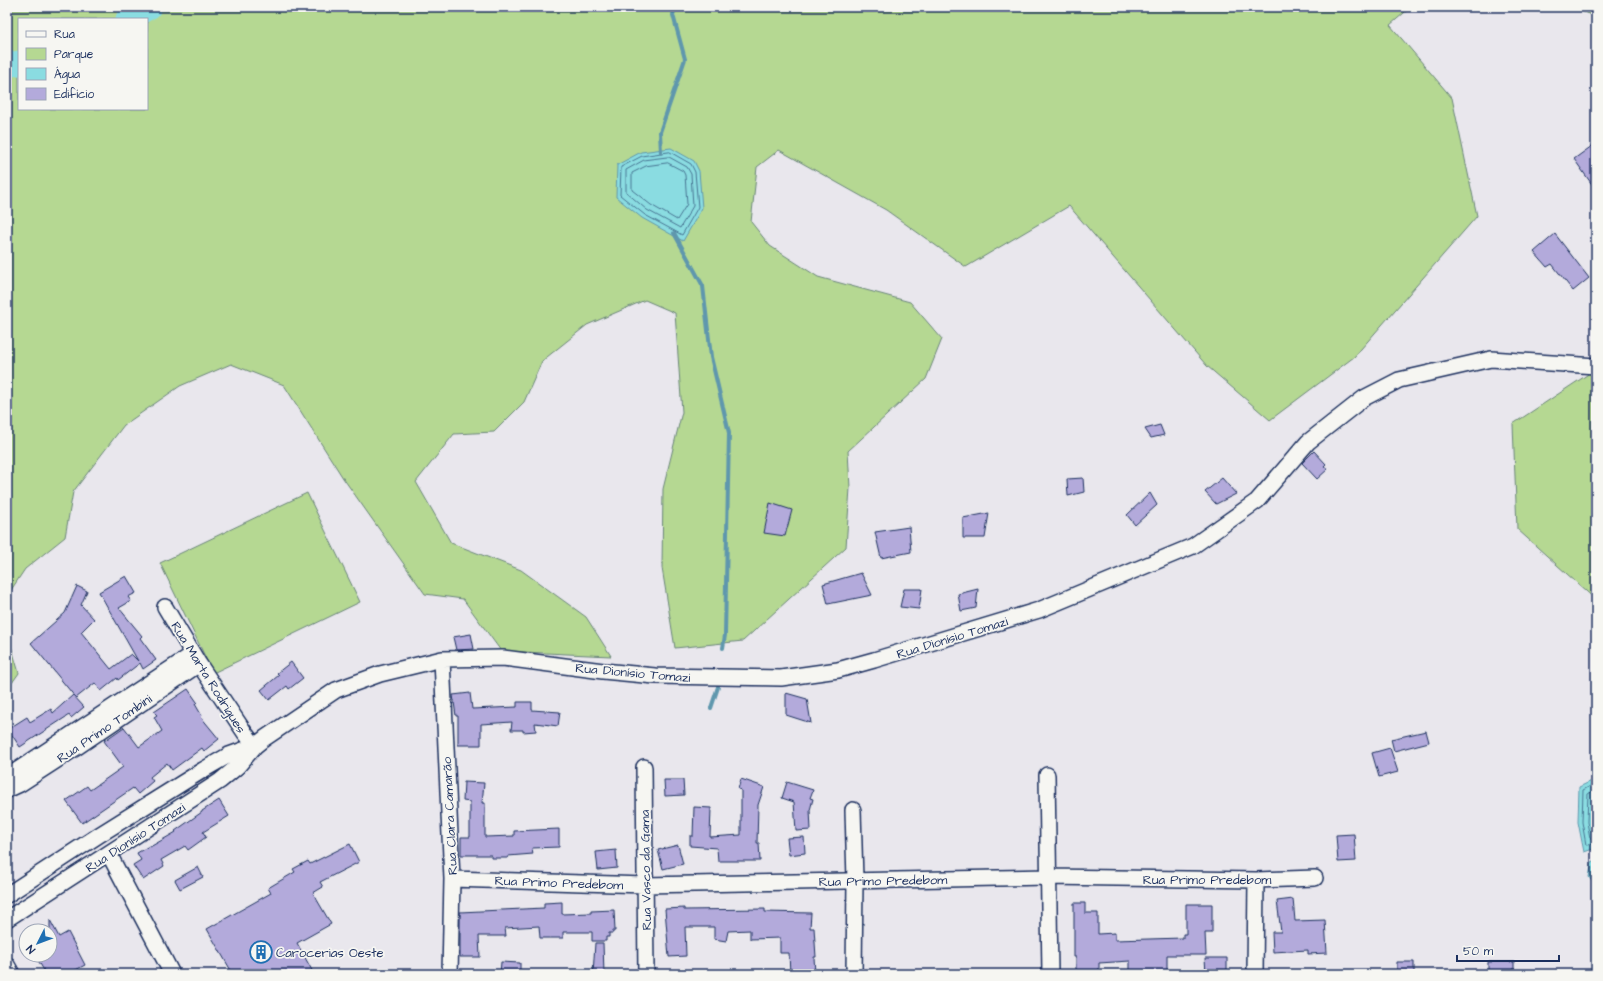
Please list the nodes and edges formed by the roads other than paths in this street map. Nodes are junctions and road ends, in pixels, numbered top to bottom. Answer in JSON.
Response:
{"nodes":[{"id":1,"x":1596,"y":366,"type":"edge"},
{"id":2,"x":165,"y":607,"type":"dead end"},
{"id":3,"x":196,"y":659,"type":"junction"},
{"id":4,"x":442,"y":659,"type":"junction"},
{"id":5,"x":255,"y":746,"type":"junction"},
{"id":6,"x":644,"y":766,"type":"dead end"},
{"id":7,"x":1047,"y":775,"type":"dead end"},
{"id":8,"x":7,"y":777,"type":"edge"},
{"id":9,"x":7,"y":790,"type":"edge"},
{"id":10,"x":853,"y":810,"type":"dead end"},
{"id":11,"x":109,"y":854,"type":"junction"},
{"id":12,"x":1048,"y":877,"type":"junction"},
{"id":13,"x":1314,"y":878,"type":"dead end"},
{"id":14,"x":452,"y":879,"type":"junction"},
{"id":15,"x":855,"y":880,"type":"junction"},
{"id":16,"x":1256,"y":880,"type":"junction"},
{"id":17,"x":645,"y":885,"type":"junction"},
{"id":18,"x":7,"y":895,"type":"edge"},
{"id":19,"x":7,"y":919,"type":"edge"},
{"id":20,"x":7,"y":964,"type":"edge"},
{"id":21,"x":12,"y":974,"type":"edge"},
{"id":22,"x":172,"y":974,"type":"edge"},
{"id":23,"x":450,"y":974,"type":"edge"},
{"id":24,"x":646,"y":974,"type":"edge"},
{"id":25,"x":854,"y":974,"type":"edge"},
{"id":26,"x":1050,"y":974,"type":"edge"},
{"id":27,"x":1255,"y":974,"type":"edge"}],
"edges":[{"from":1,"to":4,"type":"street","name":"Rua Dionísio Tomazi"},
{"from":2,"to":3,"type":"street","name":"Rua Marta Rodrigues"},
{"from":3,"to":5,"type":"street","name":"Rua Marta Rodrigues"},
{"from":3,"to":8,"type":"street","name":"Rua Primo Tombini"},
{"from":3,"to":9,"type":"street","name":"Rua Primo Tombini"},
{"from":4,"to":5,"type":"street","name":"Rua Dionísio Tomazi"},
{"from":4,"to":14,"type":"street","name":"Rua Clara Camarão"},
{"from":5,"to":11,"type":"street","name":"Rua Dionísio Tomazi"},
{"from":5,"to":18,"type":"street","name":"Rua Dionísio Tomazi"},
{"from":6,"to":17,"type":"street","name":"Rua Vasco da Gama"},
{"from":7,"to":12,"type":"street"},
{"from":10,"to":15,"type":"street"},
{"from":11,"to":19,"type":"street","name":"Rua Dionísio Tomazi"},
{"from":11,"to":22,"type":"street"},
{"from":12,"to":15,"type":"street","name":"Rua Primo Predebom"},
{"from":12,"to":16,"type":"street","name":"Rua Primo Predebom"},
{"from":12,"to":26,"type":"street"},
{"from":13,"to":16,"type":"street","name":"Rua Primo Predebom"},
{"from":14,"to":17,"type":"street","name":"Rua Primo Predebom"},
{"from":14,"to":23,"type":"street","name":"Rua Clara Camarão"},
{"from":15,"to":17,"type":"street","name":"Rua Primo Predebom"},
{"from":15,"to":25,"type":"street"},
{"from":16,"to":27,"type":"street"},
{"from":17,"to":24,"type":"street","name":"Rua Vasco da Gama"},
{"from":20,"to":21,"type":"street"}]}
